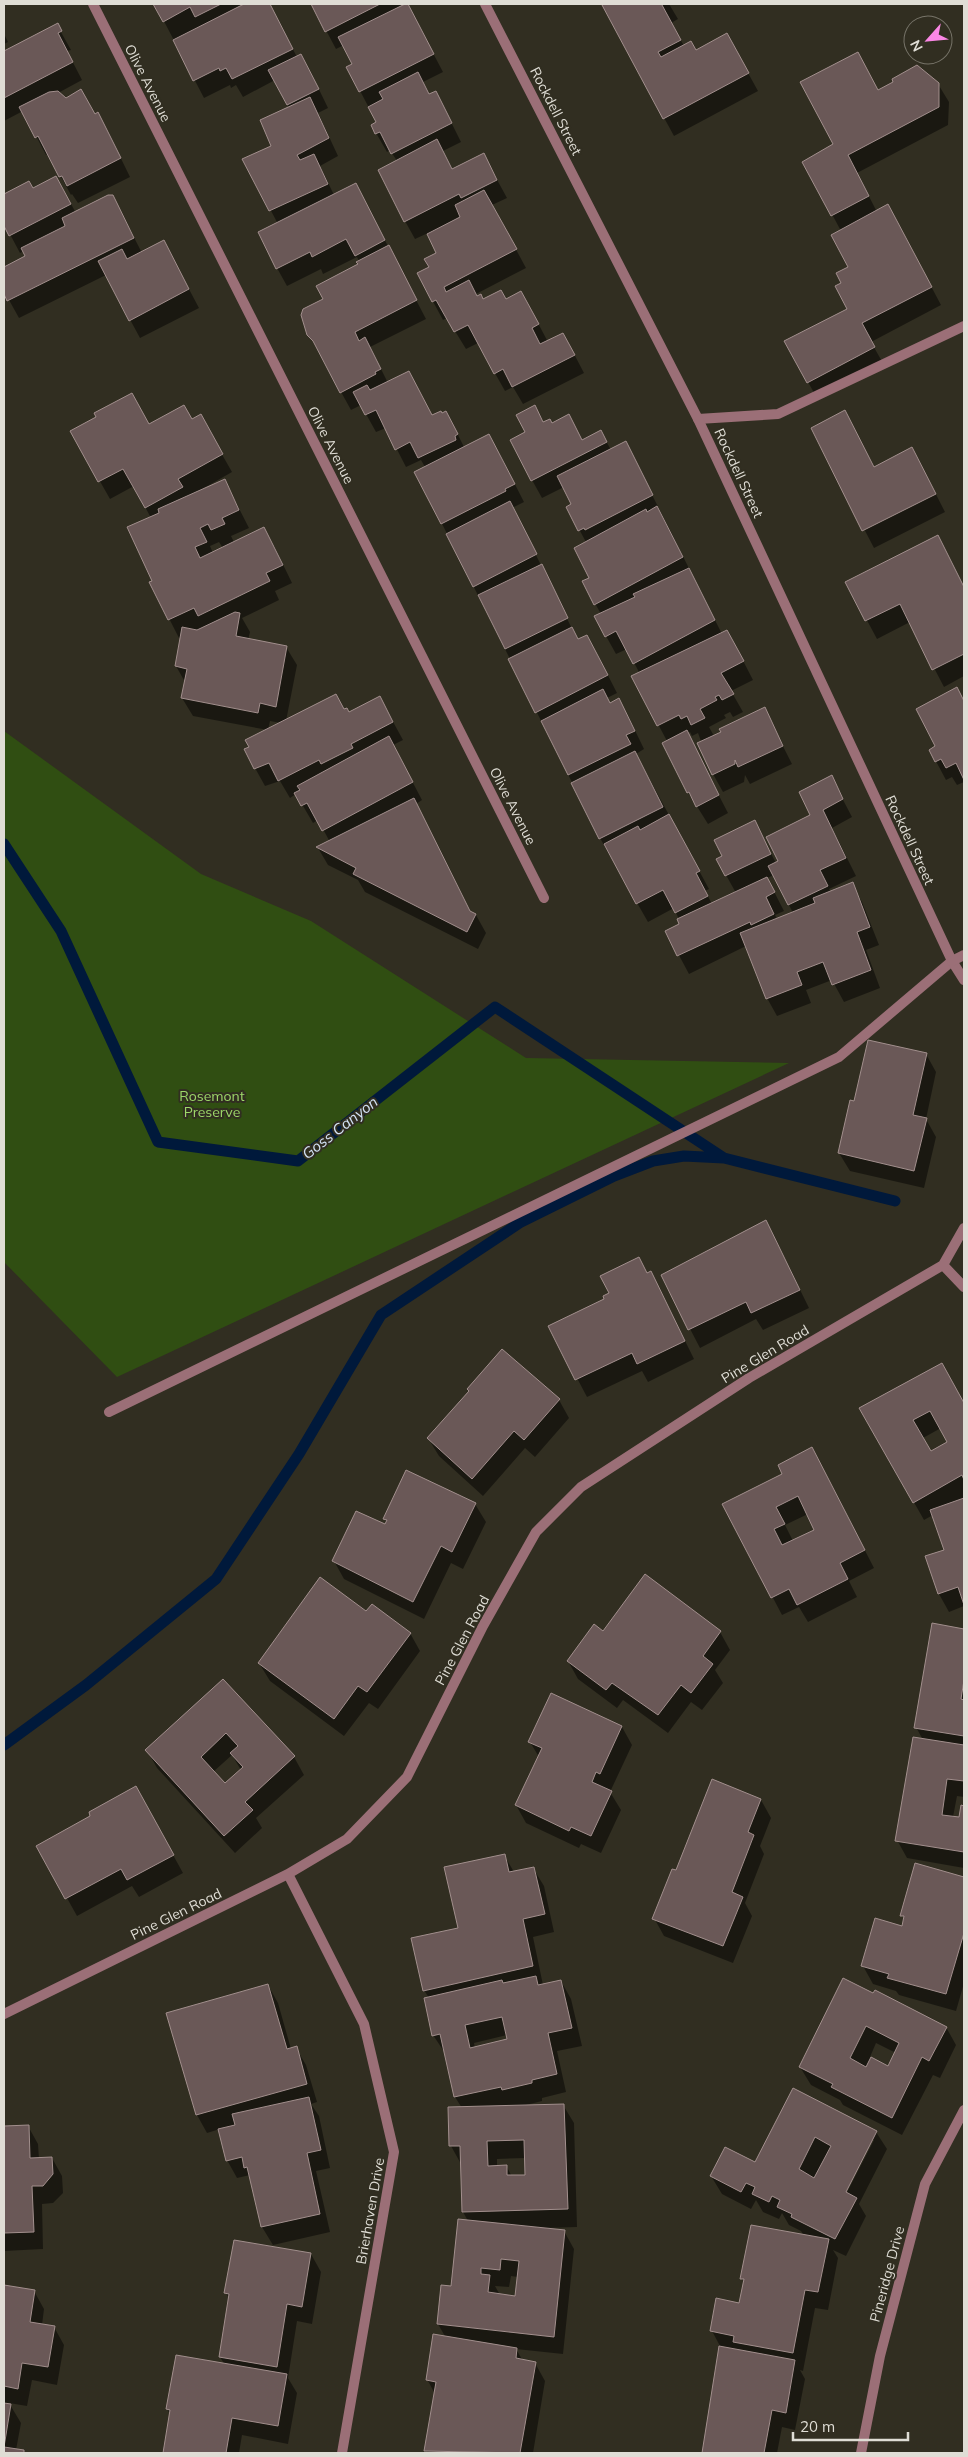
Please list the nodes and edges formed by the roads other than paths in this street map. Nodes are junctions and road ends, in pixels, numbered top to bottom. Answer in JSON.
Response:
{"nodes":[{"id":1,"x":93,"y":4,"type":"edge"},
{"id":2,"x":485,"y":4,"type":"edge"},
{"id":3,"x":964,"y":326,"type":"edge"},
{"id":4,"x":698,"y":419,"type":"junction"},
{"id":5,"x":544,"y":898,"type":"dead end"},
{"id":6,"x":964,"y":955,"type":"edge"},
{"id":7,"x":952,"y":961,"type":"junction"},
{"id":8,"x":964,"y":980,"type":"edge"},
{"id":9,"x":964,"y":1228,"type":"edge"},
{"id":10,"x":943,"y":1265,"type":"junction"},
{"id":11,"x":964,"y":1287,"type":"edge"},
{"id":12,"x":109,"y":1412,"type":"dead end"},
{"id":13,"x":288,"y":1874,"type":"junction"},
{"id":14,"x":4,"y":2014,"type":"edge"},
{"id":15,"x":964,"y":2110,"type":"edge"},
{"id":16,"x":342,"y":2453,"type":"edge"},
{"id":17,"x":861,"y":2453,"type":"edge"}],
"edges":[{"from":1,"to":5,"type":"street","name":"Olive Avenue"},
{"from":2,"to":4,"type":"street","name":"Rockdell Street"},
{"from":3,"to":4,"type":"street"},
{"from":4,"to":7,"type":"street","name":"Rockdell Street"},
{"from":6,"to":7,"type":"street"},
{"from":7,"to":8,"type":"street","name":"Rockdell Street"},
{"from":7,"to":12,"type":"street"},
{"from":9,"to":10,"type":"street"},
{"from":10,"to":11,"type":"street"},
{"from":10,"to":13,"type":"street","name":"Pine Glen Road"},
{"from":13,"to":14,"type":"street","name":"Pine Glen Road"},
{"from":13,"to":16,"type":"street","name":"Brierhaven Drive"},
{"from":15,"to":17,"type":"street","name":"Pineridge Drive"}]}
